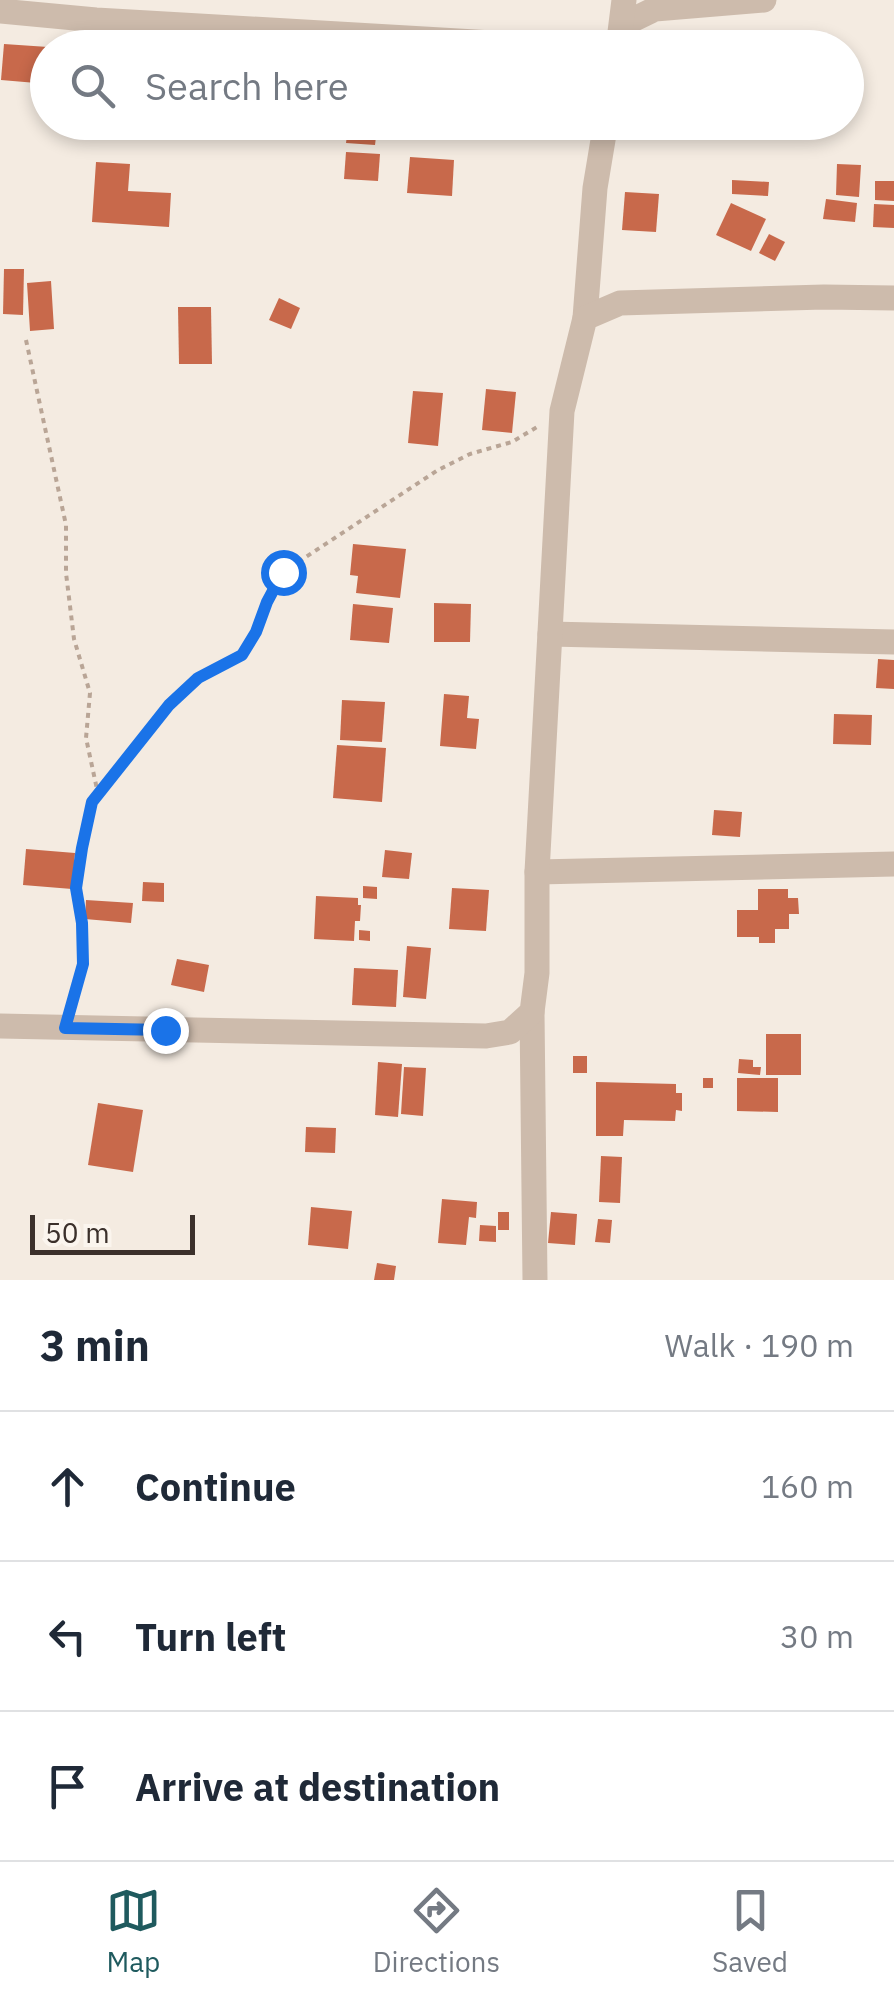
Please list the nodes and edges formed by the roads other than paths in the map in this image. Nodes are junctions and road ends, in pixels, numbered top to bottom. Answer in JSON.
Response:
{"nodes":[{"id":1,"x":764,"y":0,"type":"edge"},
{"id":2,"x":98,"y":10,"type":"edge"},
{"id":3,"x":0,"y":11,"type":"edge"},
{"id":4,"x":621,"y":24,"type":"edge"},
{"id":5,"x":352,"y":30,"type":"edge"},
{"id":6,"x":603,"y":140,"type":"edge"},
{"id":7,"x":894,"y":298,"type":"edge"},
{"id":8,"x":586,"y":318,"type":"junction"},
{"id":9,"x":550,"y":634,"type":"junction"},
{"id":10,"x":894,"y":642,"type":"edge"},
{"id":11,"x":894,"y":864,"type":"edge"},
{"id":12,"x":537,"y":872,"type":"junction"},
{"id":13,"x":532,"y":1012,"type":"junction"},
{"id":14,"x":0,"y":1026,"type":"edge"},
{"id":15,"x":535,"y":1280,"type":"edge"}],
"edges":[{"from":1,"to":4,"type":"street"},
{"from":2,"to":3,"type":"street"},
{"from":2,"to":5,"type":"street"},
{"from":6,"to":8,"type":"street"},
{"from":7,"to":8,"type":"street"},
{"from":8,"to":9,"type":"street"},
{"from":9,"to":10,"type":"street"},
{"from":9,"to":12,"type":"street"},
{"from":11,"to":12,"type":"street"},
{"from":12,"to":13,"type":"street"},
{"from":13,"to":14,"type":"street"},
{"from":13,"to":15,"type":"street"}]}
